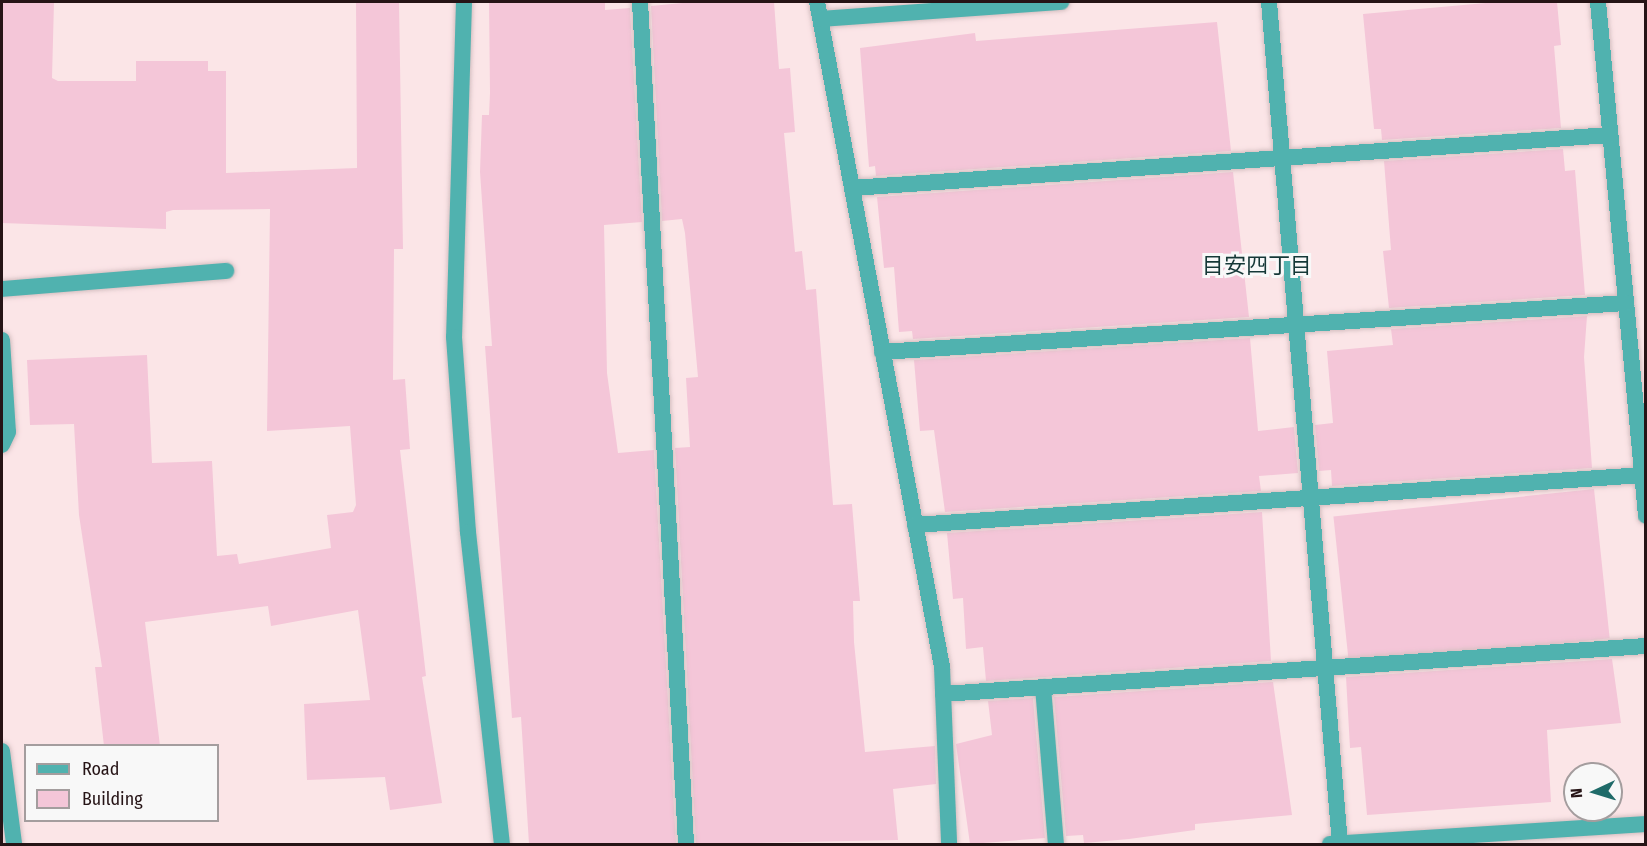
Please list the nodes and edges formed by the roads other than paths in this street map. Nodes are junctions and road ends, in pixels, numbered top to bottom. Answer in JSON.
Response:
{"nodes":[{"id":1,"x":464,"y":2,"type":"edge"},
{"id":2,"x":640,"y":2,"type":"edge"},
{"id":3,"x":817,"y":2,"type":"edge"},
{"id":4,"x":1061,"y":2,"type":"edge"},
{"id":5,"x":1269,"y":2,"type":"edge"},
{"id":6,"x":1598,"y":2,"type":"edge"},
{"id":7,"x":820,"y":19,"type":"junction"},
{"id":8,"x":1610,"y":135,"type":"junction"},
{"id":9,"x":1282,"y":156,"type":"junction"},
{"id":10,"x":852,"y":188,"type":"junction"},
{"id":11,"x":226,"y":271,"type":"dead end"},
{"id":12,"x":2,"y":288,"type":"edge"},
{"id":13,"x":1626,"y":303,"type":"junction"},
{"id":14,"x":1296,"y":324,"type":"junction"},
{"id":15,"x":2,"y":340,"type":"edge"},
{"id":16,"x":882,"y":352,"type":"junction"},
{"id":17,"x":2,"y":446,"type":"edge"},
{"id":18,"x":1642,"y":475,"type":"junction"},
{"id":19,"x":1311,"y":499,"type":"junction"},
{"id":20,"x":1646,"y":516,"type":"edge"},
{"id":21,"x":915,"y":525,"type":"junction"},
{"id":22,"x":1646,"y":646,"type":"edge"},
{"id":23,"x":1325,"y":669,"type":"junction"},
{"id":24,"x":1043,"y":687,"type":"junction"},
{"id":25,"x":943,"y":694,"type":"junction"},
{"id":26,"x":2,"y":751,"type":"edge"},
{"id":27,"x":1646,"y":824,"type":"edge"},
{"id":28,"x":14,"y":844,"type":"edge"},
{"id":29,"x":502,"y":844,"type":"edge"},
{"id":30,"x":686,"y":844,"type":"edge"},
{"id":31,"x":949,"y":844,"type":"edge"},
{"id":32,"x":1056,"y":844,"type":"edge"},
{"id":33,"x":1329,"y":844,"type":"edge"},
{"id":34,"x":1340,"y":844,"type":"edge"}],
"edges":[{"from":1,"to":29,"type":"street"},
{"from":2,"to":30,"type":"street"},
{"from":3,"to":7,"type":"street"},
{"from":4,"to":7,"type":"street"},
{"from":5,"to":9,"type":"street"},
{"from":6,"to":8,"type":"street"},
{"from":7,"to":10,"type":"street"},
{"from":8,"to":9,"type":"street"},
{"from":8,"to":13,"type":"street"},
{"from":9,"to":10,"type":"street"},
{"from":9,"to":14,"type":"street"},
{"from":10,"to":16,"type":"street"},
{"from":11,"to":12,"type":"street"},
{"from":13,"to":14,"type":"street"},
{"from":13,"to":18,"type":"street"},
{"from":14,"to":16,"type":"street"},
{"from":14,"to":19,"type":"street"},
{"from":15,"to":17,"type":"street"},
{"from":16,"to":21,"type":"street"},
{"from":18,"to":19,"type":"street"},
{"from":18,"to":20,"type":"street"},
{"from":19,"to":21,"type":"street"},
{"from":19,"to":23,"type":"street"},
{"from":21,"to":25,"type":"street"},
{"from":22,"to":23,"type":"street"},
{"from":23,"to":24,"type":"street"},
{"from":23,"to":34,"type":"street"},
{"from":24,"to":25,"type":"street"},
{"from":24,"to":32,"type":"street"},
{"from":25,"to":31,"type":"street"},
{"from":26,"to":28,"type":"street"},
{"from":27,"to":34,"type":"street"},
{"from":33,"to":34,"type":"street"}]}
